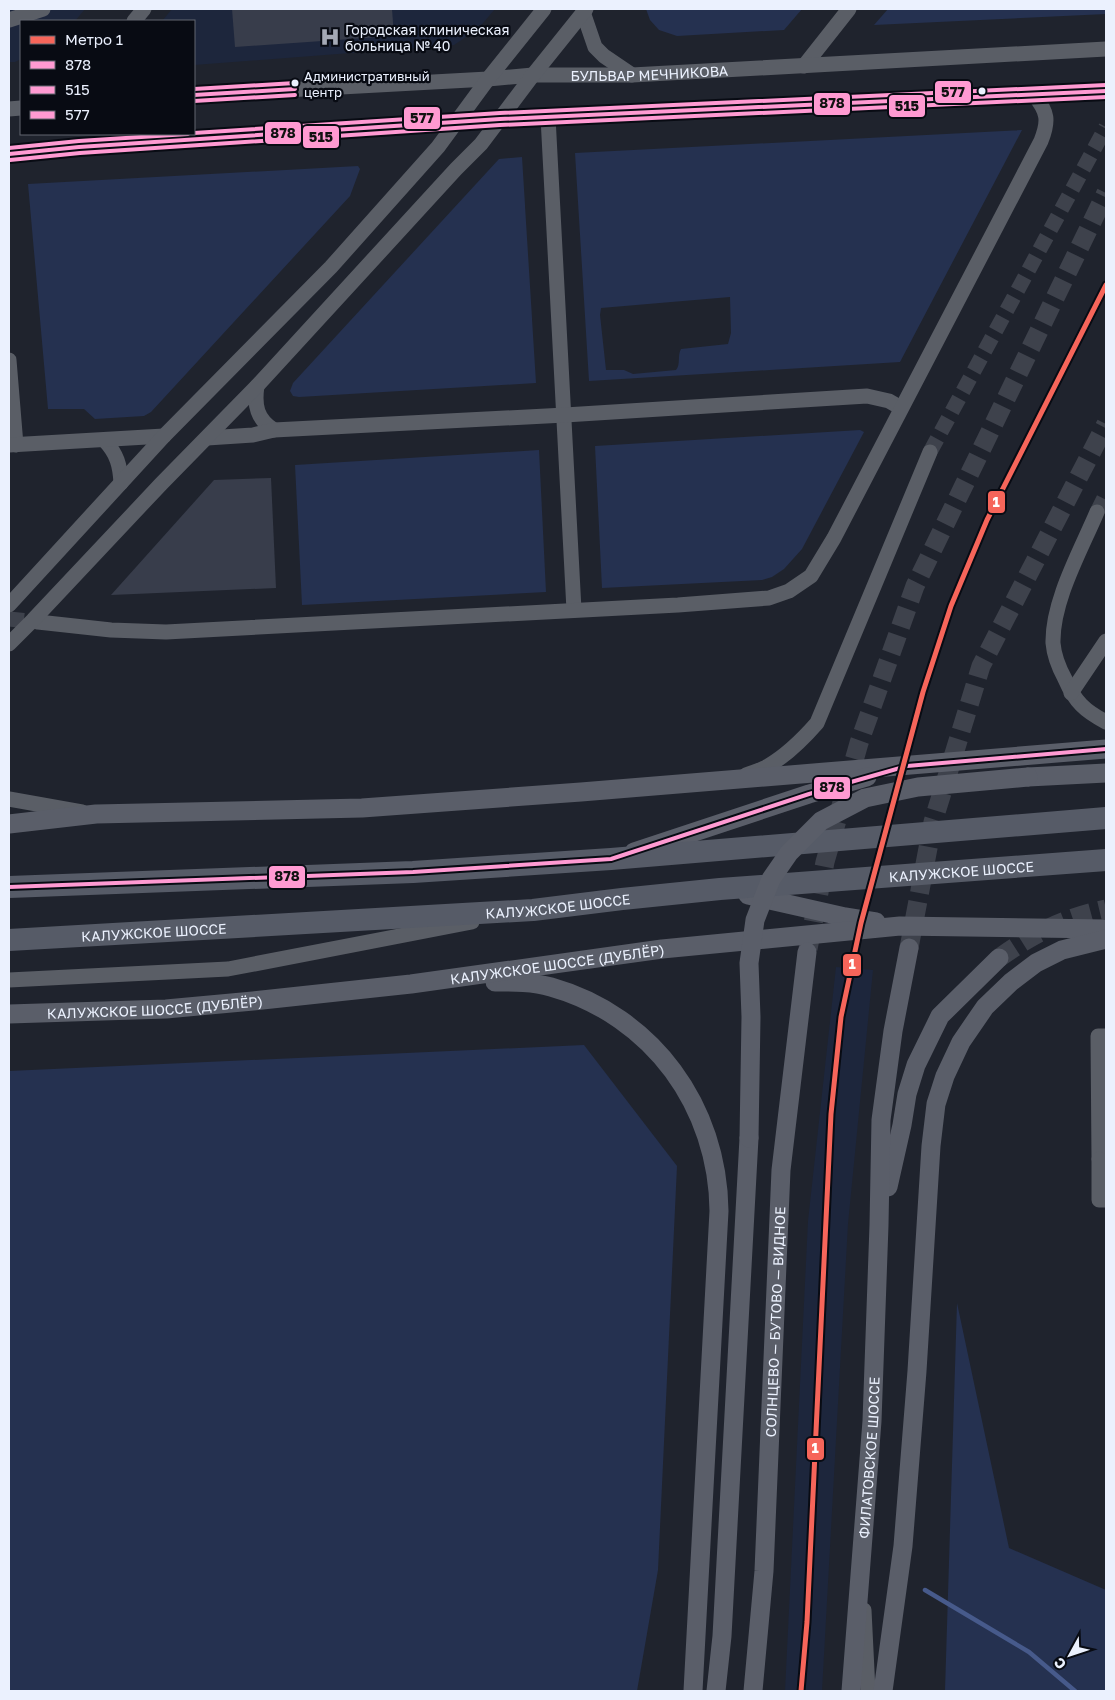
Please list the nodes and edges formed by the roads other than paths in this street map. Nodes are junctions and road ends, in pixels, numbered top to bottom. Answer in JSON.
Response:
{"nodes":[{"id":1,"x":43,"y":9,"type":"edge"},
{"id":2,"x":144,"y":9,"type":"edge"},
{"id":3,"x":544,"y":9,"type":"edge"},
{"id":4,"x":850,"y":9,"type":"edge"},
{"id":5,"x":584,"y":10,"type":"edge"},
{"id":6,"x":9,"y":20,"type":"edge"},
{"id":7,"x":135,"y":20,"type":"edge"},
{"id":8,"x":1106,"y":49,"type":"edge"},
{"id":9,"x":804,"y":66,"type":"junction"},
{"id":10,"x":533,"y":75,"type":"junction"},
{"id":11,"x":632,"y":75,"type":"junction"},
{"id":12,"x":488,"y":79,"type":"junction"},
{"id":13,"x":1106,"y":91,"type":"edge"},
{"id":14,"x":195,"y":95,"type":"edge"},
{"id":15,"x":1034,"y":95,"type":"junction"},
{"id":16,"x":548,"y":117,"type":"junction"},
{"id":17,"x":500,"y":119,"type":"junction"},
{"id":18,"x":455,"y":124,"type":"junction"},
{"id":19,"x":9,"y":154,"type":"edge"},
{"id":20,"x":9,"y":360,"type":"edge"},
{"id":21,"x":257,"y":386,"type":"junction"},
{"id":22,"x":901,"y":408,"type":"junction"},
{"id":23,"x":565,"y":415,"type":"junction"},
{"id":24,"x":274,"y":430,"type":"junction"},
{"id":25,"x":164,"y":436,"type":"junction"},
{"id":26,"x":207,"y":438,"type":"junction"},
{"id":27,"x":105,"y":440,"type":"junction"},
{"id":28,"x":12,"y":445,"type":"edge"},
{"id":29,"x":930,"y":452,"type":"tunnel mouth"},
{"id":30,"x":121,"y":484,"type":"junction"},
{"id":31,"x":1097,"y":512,"type":"tunnel mouth"},
{"id":32,"x":9,"y":606,"type":"edge"},
{"id":33,"x":574,"y":610,"type":"junction"},
{"id":34,"x":38,"y":622,"type":"tunnel mouth"},
{"id":35,"x":1106,"y":641,"type":"edge"},
{"id":36,"x":9,"y":644,"type":"edge"},
{"id":37,"x":1071,"y":693,"type":"junction"},
{"id":38,"x":1106,"y":722,"type":"edge"},
{"id":39,"x":1106,"y":749,"type":"edge"},
{"id":40,"x":907,"y":766,"type":"junction"},
{"id":41,"x":1106,"y":773,"type":"edge"},
{"id":42,"x":736,"y":779,"type":"junction"},
{"id":43,"x":9,"y":799,"type":"edge"},
{"id":44,"x":96,"y":814,"type":"junction"},
{"id":45,"x":1106,"y":818,"type":"edge"},
{"id":46,"x":9,"y":824,"type":"edge"},
{"id":47,"x":611,"y":859,"type":"junction"},
{"id":48,"x":1106,"y":860,"type":"edge"},
{"id":49,"x":9,"y":887,"type":"edge"},
{"id":50,"x":720,"y":889,"type":"junction"},
{"id":51,"x":533,"y":910,"type":"junction"},
{"id":52,"x":900,"y":926,"type":"junction"},
{"id":53,"x":1106,"y":929,"type":"edge"},
{"id":54,"x":1106,"y":939,"type":"edge"},
{"id":55,"x":9,"y":940,"type":"edge"},
{"id":56,"x":909,"y":948,"type":"tunnel mouth"},
{"id":57,"x":807,"y":952,"type":"tunnel mouth"},
{"id":58,"x":999,"y":958,"type":"tunnel mouth"},
{"id":59,"x":9,"y":980,"type":"edge"},
{"id":60,"x":411,"y":984,"type":"junction"},
{"id":61,"x":9,"y":1014,"type":"edge"},
{"id":62,"x":1106,"y":1036,"type":"edge"},
{"id":63,"x":1102,"y":1159,"type":"edge"},
{"id":64,"x":1106,"y":1200,"type":"edge"},
{"id":65,"x":879,"y":1225,"type":"junction"},
{"id":66,"x":862,"y":1564,"type":"junction"},
{"id":67,"x":722,"y":1636,"type":"junction"},
{"id":68,"x":693,"y":1691,"type":"edge"},
{"id":69,"x":709,"y":1691,"type":"edge"},
{"id":70,"x":716,"y":1691,"type":"edge"},
{"id":71,"x":753,"y":1691,"type":"edge"},
{"id":72,"x":851,"y":1691,"type":"edge"},
{"id":73,"x":868,"y":1691,"type":"edge"},
{"id":74,"x":883,"y":1691,"type":"edge"}],
"edges":[{"from":1,"to":6,"type":"street"},
{"from":2,"to":7,"type":"street"},
{"from":3,"to":12,"type":"street"},
{"from":4,"to":9,"type":"street"},
{"from":5,"to":10,"type":"street"},
{"from":5,"to":11,"type":"street"},
{"from":8,"to":9,"type":"street","name":"БУЛЬВАР МЕЧНИКОВА"},
{"from":9,"to":11,"type":"street","name":"БУЛЬВАР МЕЧНИКОВА"},
{"from":10,"to":11,"type":"street","name":"БУЛЬВАР МЕЧНИКОВА"},
{"from":10,"to":12,"type":"street","name":"БУЛЬВАР МЕЧНИКОВА"},
{"from":10,"to":17,"type":"street"},
{"from":12,"to":14,"type":"street","name":"БУЛЬВАР МЕЧНИКОВА"},
{"from":12,"to":18,"type":"street"},
{"from":13,"to":15,"type":"street"},
{"from":15,"to":16,"type":"street"},
{"from":15,"to":22,"type":"street"},
{"from":16,"to":17,"type":"street"},
{"from":16,"to":23,"type":"street"},
{"from":17,"to":18,"type":"street"},
{"from":17,"to":21,"type":"street"},
{"from":18,"to":19,"type":"street"},
{"from":18,"to":25,"type":"street"},
{"from":20,"to":28,"type":"street"},
{"from":21,"to":24,"type":"street"},
{"from":21,"to":26,"type":"street"},
{"from":22,"to":23,"type":"street"},
{"from":22,"to":33,"type":"street"},
{"from":23,"to":24,"type":"street"},
{"from":23,"to":33,"type":"street"},
{"from":24,"to":26,"type":"street"},
{"from":25,"to":27,"type":"street"},
{"from":25,"to":30,"type":"street"},
{"from":26,"to":36,"type":"street"},
{"from":27,"to":28,"type":"street"},
{"from":27,"to":30,"type":"street"},
{"from":29,"to":42,"type":"street"},
{"from":30,"to":32,"type":"street"},
{"from":31,"to":37,"type":"street"},
{"from":33,"to":34,"type":"street"},
{"from":35,"to":37,"type":"street"},
{"from":37,"to":38,"type":"street"},
{"from":39,"to":40,"type":"main road"},
{"from":40,"to":42,"type":"main road"},
{"from":40,"to":47,"type":"main road"},
{"from":41,"to":67,"type":"main road","bridge":true},
{"from":42,"to":44,"type":"main road"},
{"from":43,"to":44,"type":"street"},
{"from":44,"to":46,"type":"main road"},
{"from":45,"to":47,"type":"highway"},
{"from":47,"to":49,"type":"highway"},
{"from":48,"to":50,"type":"highway","name":"КАЛУЖСКОЕ ШОССЕ"},
{"from":50,"to":51,"type":"highway","name":"КАЛУЖСКОЕ ШОССЕ"},
{"from":50,"to":52,"type":"main road"},
{"from":51,"to":55,"type":"highway","name":"КАЛУЖСКОЕ ШОССЕ"},
{"from":51,"to":59,"type":"street"},
{"from":52,"to":53,"type":"main road","name":"КАЛУЖСКОЕ ШОССЕ (ДУБЛЁР)"},
{"from":52,"to":60,"type":"main road","name":"КАЛУЖСКОЕ ШОССЕ (ДУБЛЁР)"},
{"from":54,"to":74,"type":"main road"},
{"from":56,"to":65,"type":"main road"},
{"from":57,"to":71,"type":"main road","name":"СОЛНЦЕВО — БУТОВО — ВИДНОЕ"},
{"from":58,"to":65,"type":"main road"},
{"from":60,"to":61,"type":"main road","name":"КАЛУЖСКОЕ ШОССЕ (ДУБЛЁР)"},
{"from":60,"to":68,"type":"main road"},
{"from":62,"to":63,"type":"street"},
{"from":63,"to":64,"type":"street"},
{"from":65,"to":66,"type":"main road","name":"ФИЛАТОВСКОЕ ШОССЕ"},
{"from":66,"to":72,"type":"main road","name":"ФИЛАТОВСКОЕ ШОССЕ"},
{"from":66,"to":73,"type":"street"},
{"from":67,"to":69,"type":"street"},
{"from":67,"to":70,"type":"main road"}]}
